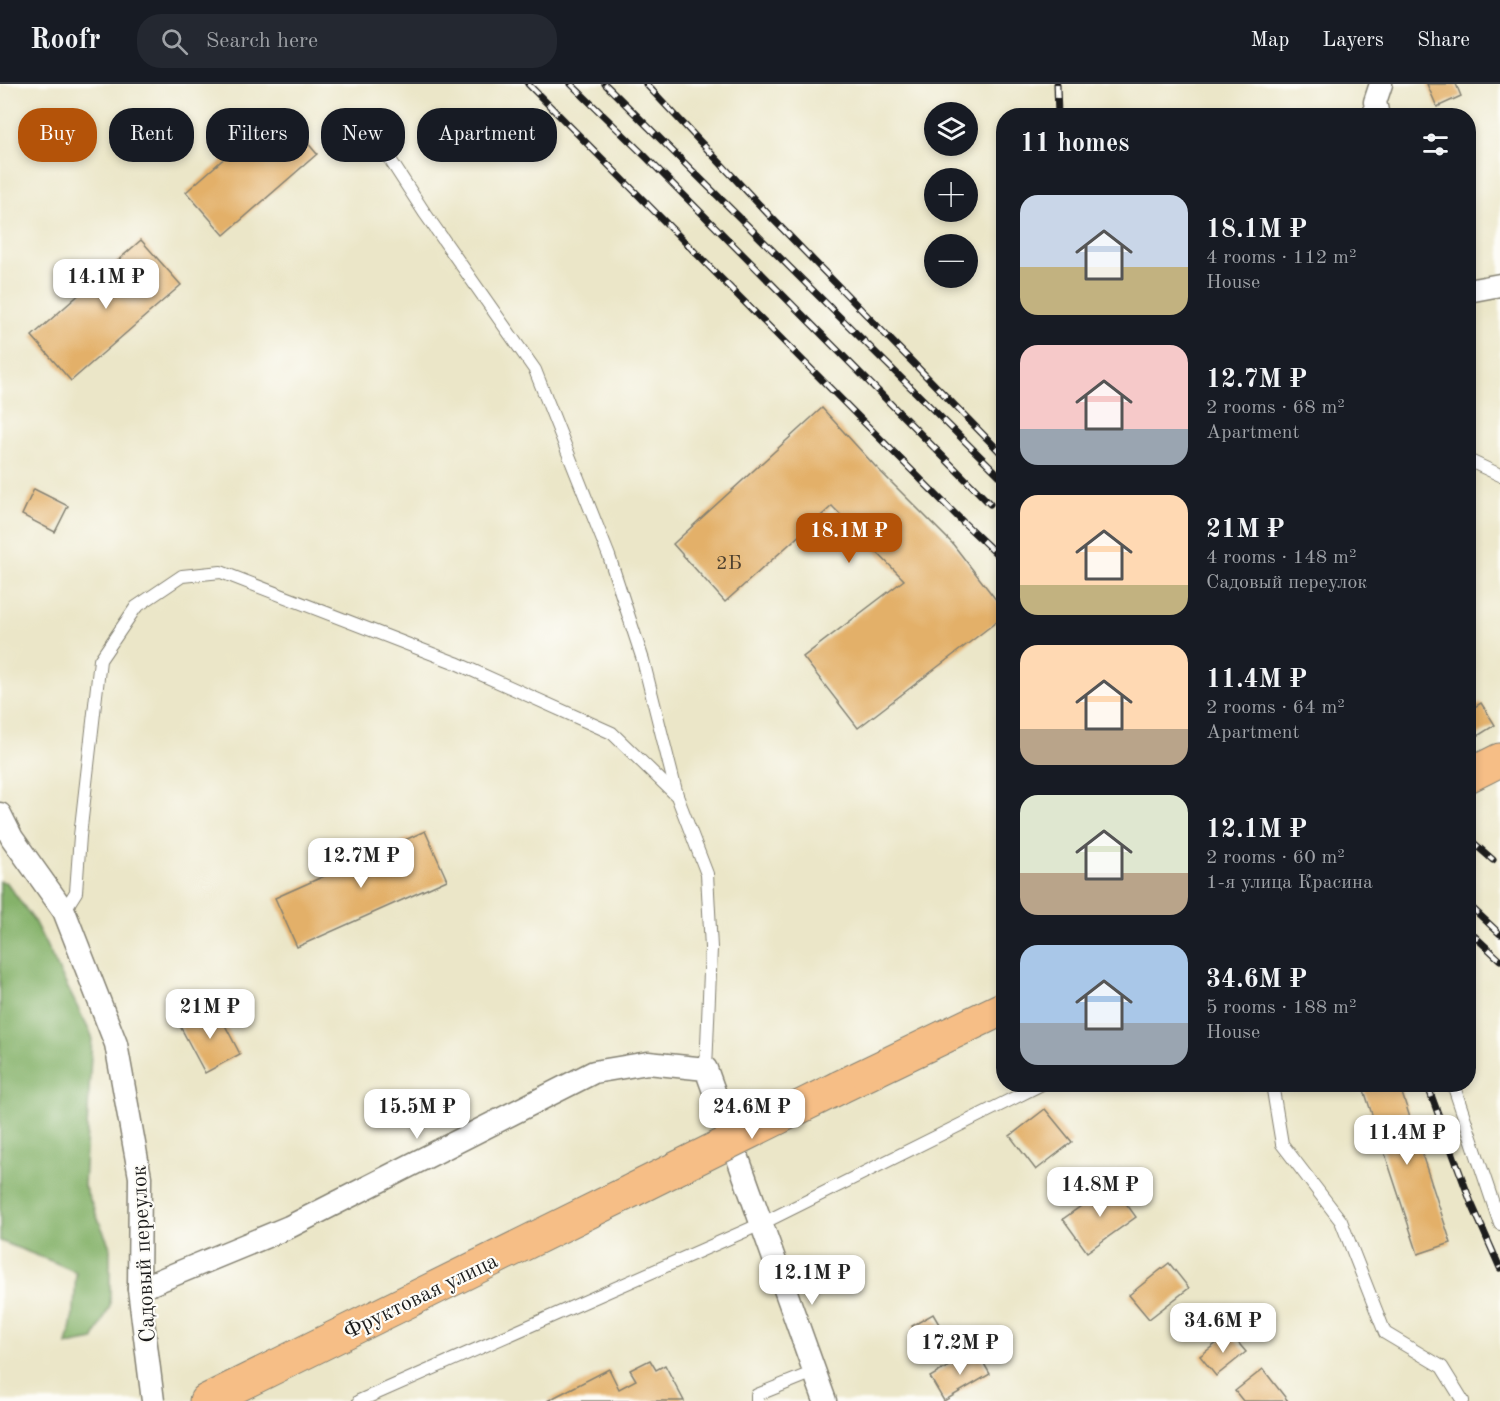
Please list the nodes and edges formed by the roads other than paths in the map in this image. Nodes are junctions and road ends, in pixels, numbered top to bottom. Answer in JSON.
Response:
{"nodes":[{"id":1,"x":1381,"y":84,"type":"edge"},
{"id":2,"x":1376,"y":108,"type":"edge"},
{"id":3,"x":392,"y":162,"type":"edge"},
{"id":4,"x":1500,"y":285,"type":"edge"},
{"id":5,"x":1476,"y":290,"type":"edge"},
{"id":6,"x":1476,"y":464,"type":"edge"},
{"id":7,"x":1500,"y":476,"type":"edge"},
{"id":8,"x":1500,"y":760,"type":"edge"},
{"id":9,"x":1476,"y":772,"type":"edge"},
{"id":10,"x":677,"y":796,"type":"junction"},
{"id":11,"x":0,"y":813,"type":"edge"},
{"id":12,"x":6,"y":840,"type":"edge"},
{"id":13,"x":64,"y":911,"type":"junction"},
{"id":14,"x":996,"y":1012,"type":"edge"},
{"id":15,"x":706,"y":1069,"type":"junction"},
{"id":16,"x":1026,"y":1092,"type":"edge"},
{"id":17,"x":1273,"y":1092,"type":"edge"},
{"id":18,"x":1456,"y":1092,"type":"edge"},
{"id":19,"x":761,"y":1224,"type":"junction"},
{"id":20,"x":1500,"y":1224,"type":"edge"},
{"id":21,"x":139,"y":1289,"type":"junction"},
{"id":22,"x":814,"y":1372,"type":"junction"},
{"id":23,"x":153,"y":1401,"type":"edge"},
{"id":24,"x":206,"y":1401,"type":"edge"},
{"id":25,"x":359,"y":1401,"type":"edge"},
{"id":26,"x":757,"y":1401,"type":"edge"},
{"id":27,"x":825,"y":1401,"type":"edge"},
{"id":28,"x":1464,"y":1401,"type":"edge"}],
"edges":[{"from":1,"to":2,"type":"street"},
{"from":3,"to":10,"type":"lane"},
{"from":4,"to":5,"type":"street"},
{"from":6,"to":7,"type":"lane"},
{"from":8,"to":9,"type":"main road"},
{"from":10,"to":13,"type":"lane"},
{"from":10,"to":15,"type":"lane"},
{"from":11,"to":12,"type":"street","name":"Садовый переулок"},
{"from":12,"to":13,"type":"street","name":"Садовый переулок"},
{"from":13,"to":21,"type":"street","name":"Садовый переулок"},
{"from":14,"to":24,"type":"main road","name":"Фруктовая улица","bridge":true},
{"from":15,"to":19,"type":"street"},
{"from":15,"to":21,"type":"street"},
{"from":16,"to":19,"type":"lane"},
{"from":17,"to":28,"type":"lane"},
{"from":18,"to":20,"type":"lane"},
{"from":19,"to":22,"type":"street"},
{"from":19,"to":25,"type":"lane"},
{"from":21,"to":23,"type":"street","name":"Садовый переулок"},
{"from":22,"to":26,"type":"lane"},
{"from":22,"to":27,"type":"street"}]}
